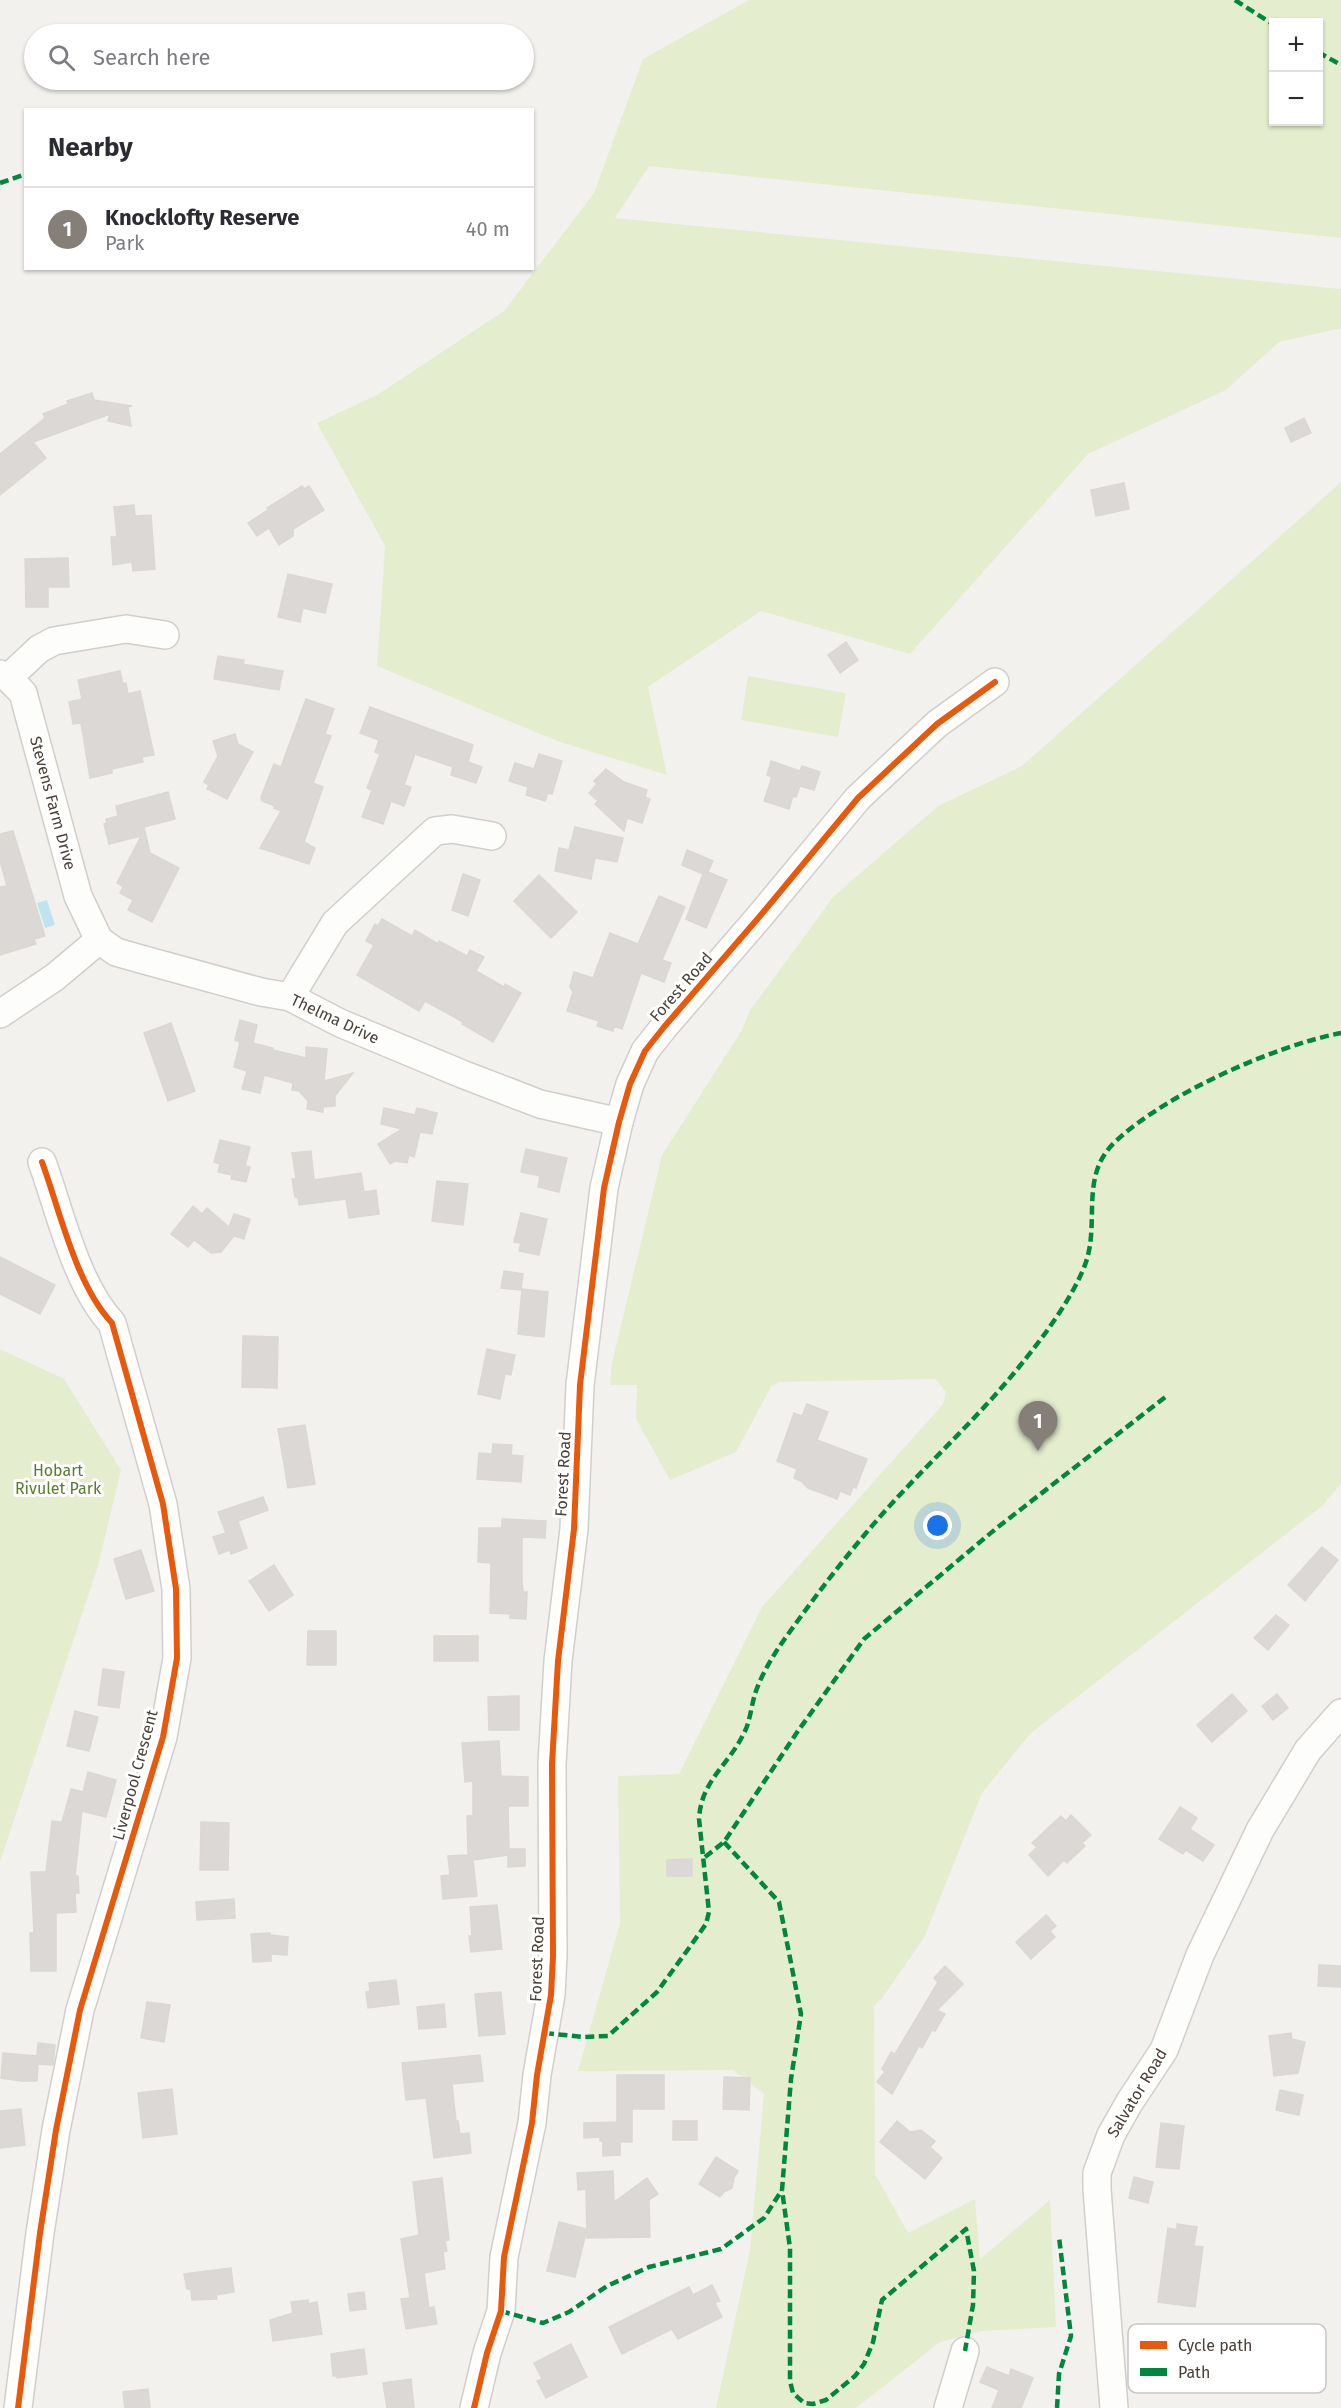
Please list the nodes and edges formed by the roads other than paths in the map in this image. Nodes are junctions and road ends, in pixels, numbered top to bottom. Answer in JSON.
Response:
{"nodes":[{"id":1,"x":165,"y":635,"type":"dead end"},
{"id":2,"x":4,"y":676,"type":"edge"},
{"id":3,"x":995,"y":682,"type":"dead end"},
{"id":4,"x":492,"y":836,"type":"dead end"},
{"id":5,"x":99,"y":940,"type":"junction"},
{"id":6,"x":290,"y":997,"type":"junction"},
{"id":7,"x":0,"y":1014,"type":"edge"},
{"id":8,"x":619,"y":1122,"type":"junction"},
{"id":9,"x":42,"y":1162,"type":"dead end"},
{"id":10,"x":1341,"y":1713,"type":"edge"},
{"id":11,"x":965,"y":2351,"type":"dead end"},
{"id":12,"x":18,"y":2408,"type":"edge"},
{"id":13,"x":474,"y":2408,"type":"edge"},
{"id":14,"x":948,"y":2408,"type":"edge"},
{"id":15,"x":1114,"y":2408,"type":"edge"}],
"edges":[{"from":1,"to":2,"type":"street"},
{"from":2,"to":5,"type":"street","name":"Stevens Farm Drive"},
{"from":3,"to":8,"type":"street","name":"Forest Road"},
{"from":4,"to":6,"type":"street"},
{"from":5,"to":6,"type":"street","name":"Thelma Drive"},
{"from":5,"to":7,"type":"street"},
{"from":6,"to":8,"type":"street","name":"Thelma Drive"},
{"from":8,"to":13,"type":"street","name":"Forest Road"},
{"from":9,"to":12,"type":"street","name":"Liverpool Crescent"},
{"from":10,"to":15,"type":"street","name":"Salvator Road"},
{"from":11,"to":14,"type":"street"}]}
